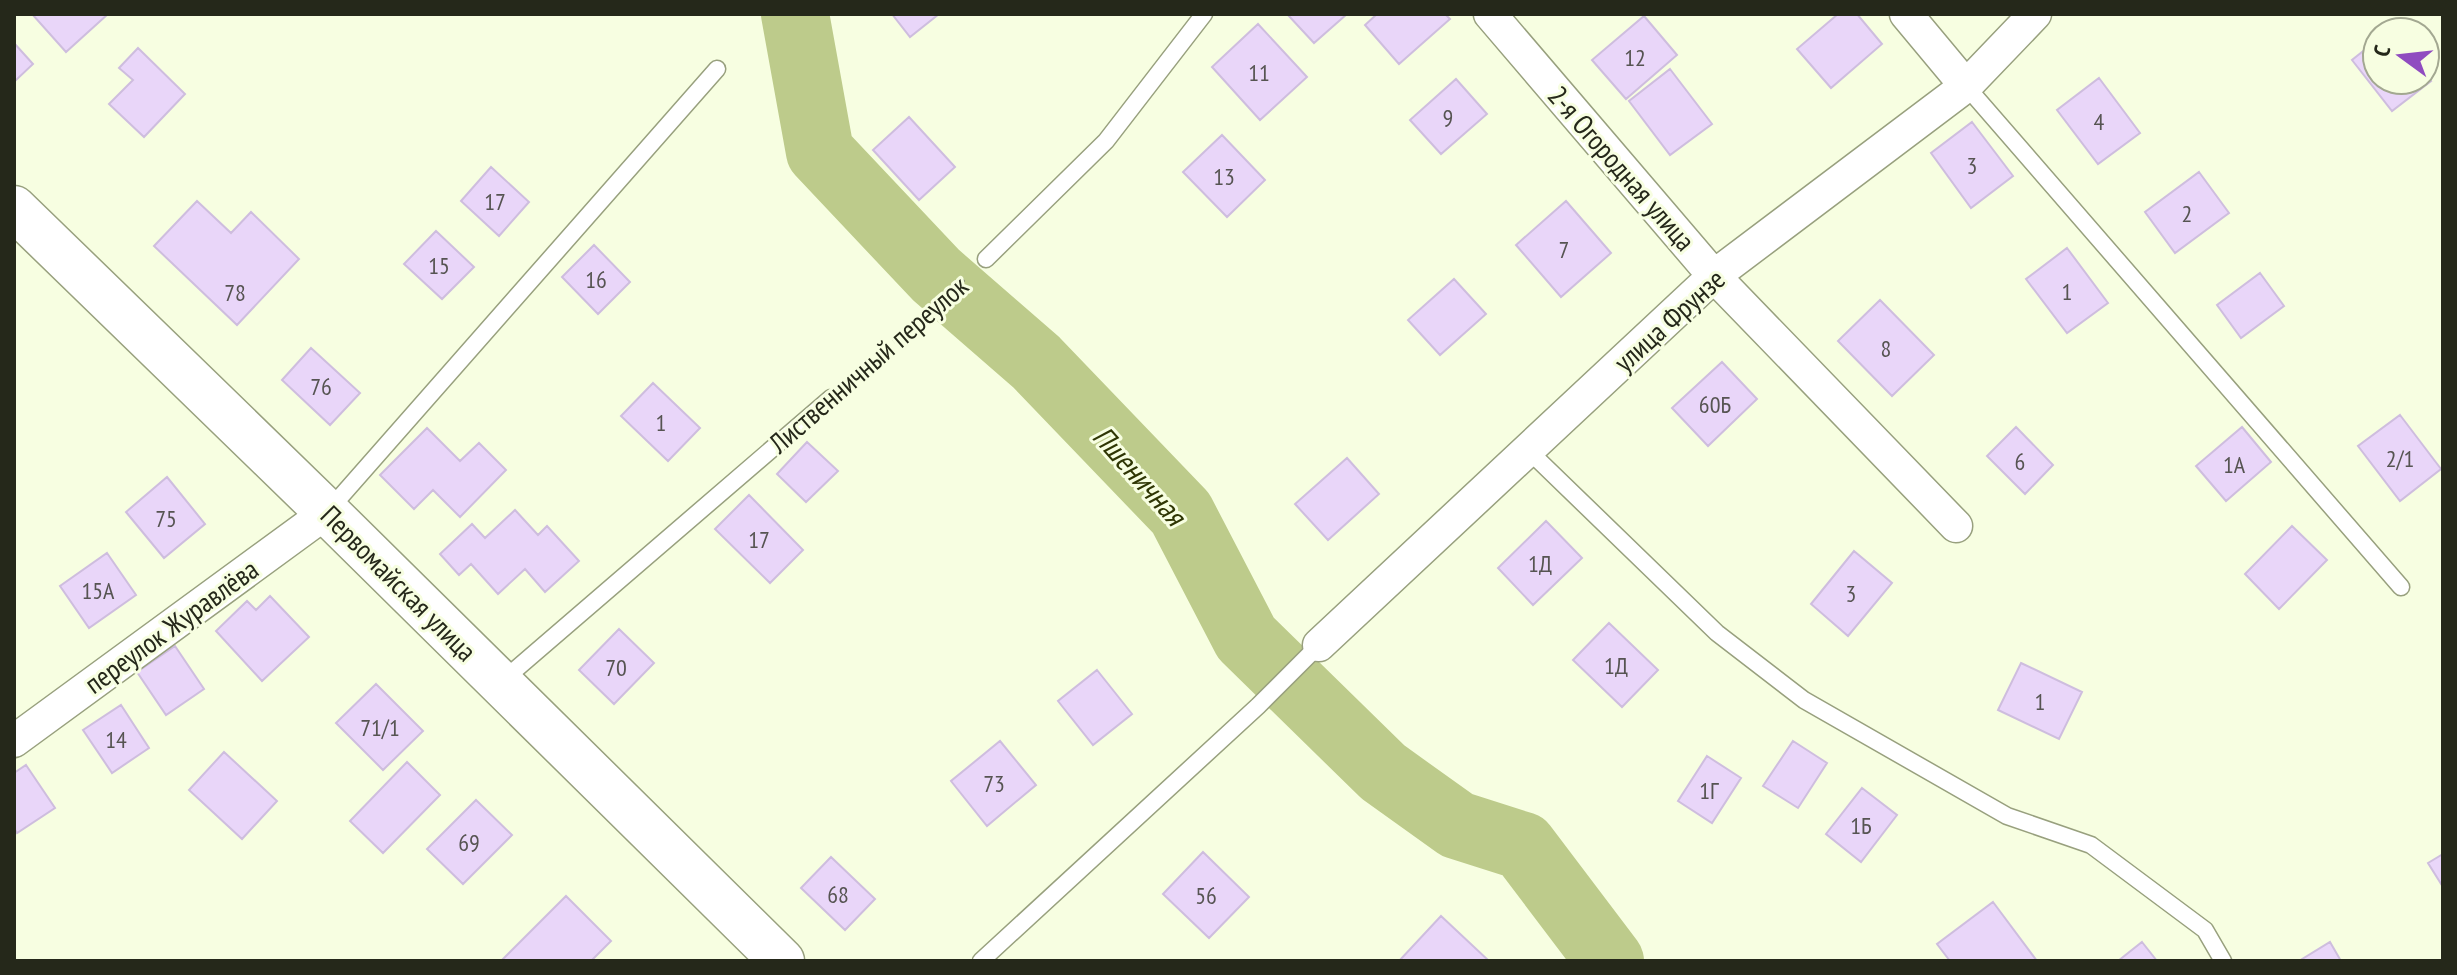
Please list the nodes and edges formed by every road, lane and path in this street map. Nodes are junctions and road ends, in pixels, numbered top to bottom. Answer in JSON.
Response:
{"nodes":[{"id":1,"x":1204,"y":14,"type":"edge"},
{"id":2,"x":1490,"y":14,"type":"edge"},
{"id":3,"x":1906,"y":14,"type":"edge"},
{"id":4,"x":2035,"y":14,"type":"edge"},
{"id":5,"x":717,"y":69,"type":"dead end"},
{"id":6,"x":1966,"y":86,"type":"junction"},
{"id":7,"x":14,"y":208,"type":"edge"},
{"id":8,"x":986,"y":259,"type":"joint"},
{"id":9,"x":1714,"y":276,"type":"junction"},
{"id":10,"x":831,"y":398,"type":"joint"},
{"id":11,"x":1528,"y":450,"type":"junction"},
{"id":12,"x":327,"y":512,"type":"junction"},
{"id":13,"x":1956,"y":526,"type":"dead end"},
{"id":14,"x":2401,"y":587,"type":"dead end"},
{"id":15,"x":1319,"y":645,"type":"joint"},
{"id":16,"x":500,"y":683,"type":"junction"},
{"id":17,"x":14,"y":741,"type":"edge"},
{"id":18,"x":782,"y":961,"type":"edge"},
{"id":19,"x":981,"y":961,"type":"edge"},
{"id":20,"x":2223,"y":961,"type":"edge"}],
"edges":[{"from":1,"to":8,"type":"lane","name":"Лиственничный переулок"},
{"from":2,"to":9,"type":"street","name":"2-я Огородная улица"},
{"from":3,"to":6,"type":"street"},
{"from":4,"to":6,"type":"street","name":"улица Фрунзе"},
{"from":5,"to":12,"type":"lane"},
{"from":6,"to":9,"type":"street","name":"улица Фрунзе"},
{"from":6,"to":14,"type":"lane"},
{"from":7,"to":12,"type":"street","name":"Первомайская улица"},
{"from":8,"to":10,"type":"path","name":"Лиственничный переулок"},
{"from":9,"to":11,"type":"street","name":"улица Фрунзе"},
{"from":9,"to":13,"type":"street","name":"2-я Огородная улица"},
{"from":10,"to":16,"type":"lane","name":"Лиственничный переулок"},
{"from":11,"to":15,"type":"street","name":"улица Фрунзе"},
{"from":11,"to":20,"type":"lane"},
{"from":12,"to":16,"type":"street","name":"Первомайская улица"},
{"from":12,"to":17,"type":"street","name":"переулок Журавлёва"},
{"from":15,"to":19,"type":"lane"},
{"from":16,"to":18,"type":"street","name":"Первомайская улица"}]}
